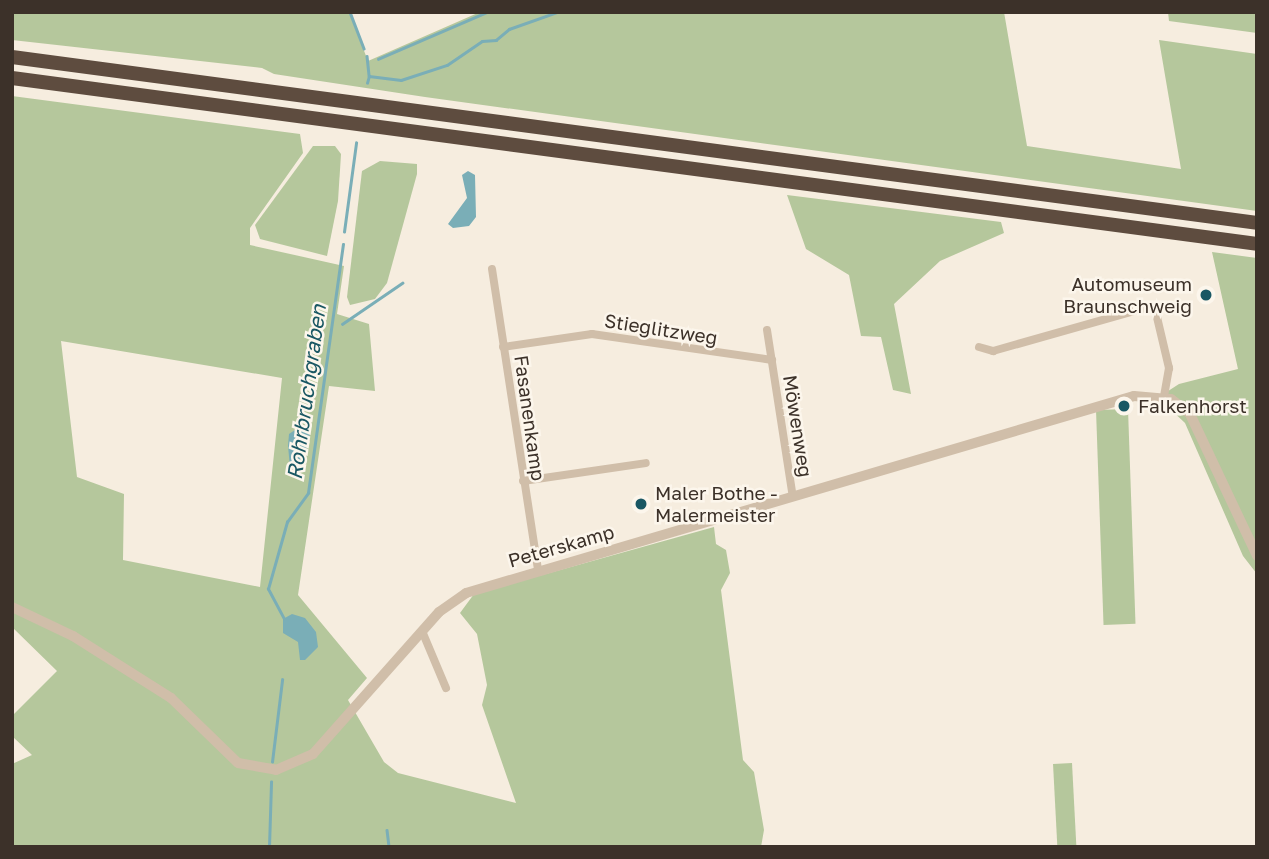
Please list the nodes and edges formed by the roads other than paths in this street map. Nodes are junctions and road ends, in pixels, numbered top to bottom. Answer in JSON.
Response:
{"nodes":[{"id":1,"x":12,"y":57,"type":"edge"},
{"id":2,"x":12,"y":78,"type":"edge"},
{"id":3,"x":1257,"y":223,"type":"edge"},
{"id":4,"x":1257,"y":244,"type":"edge"},
{"id":5,"x":492,"y":269,"type":"dead end"},
{"id":6,"x":767,"y":330,"type":"dead end"},
{"id":7,"x":503,"y":347,"type":"junction"},
{"id":8,"x":979,"y":347,"type":"dead end"},
{"id":9,"x":772,"y":360,"type":"junction"},
{"id":10,"x":1164,"y":397,"type":"junction"},
{"id":11,"x":646,"y":463,"type":"dead end"},
{"id":12,"x":523,"y":481,"type":"junction"},
{"id":13,"x":793,"y":496,"type":"junction"},
{"id":14,"x":1257,"y":556,"type":"edge"},
{"id":15,"x":538,"y":571,"type":"junction"},
{"id":16,"x":12,"y":607,"type":"edge"},
{"id":17,"x":422,"y":631,"type":"junction"},
{"id":18,"x":446,"y":688,"type":"dead end"}],
"edges":[{"from":1,"to":3,"type":"highway"},
{"from":2,"to":4,"type":"highway"},
{"from":5,"to":7,"type":"street","name":"Fasanenkamp"},
{"from":6,"to":9,"type":"street","name":"Möwenweg"},
{"from":7,"to":9,"type":"street","name":"Stieglitzweg"},
{"from":7,"to":12,"type":"street","name":"Fasanenkamp"},
{"from":8,"to":10,"type":"street"},
{"from":9,"to":13,"type":"street","name":"Möwenweg"},
{"from":10,"to":13,"type":"street","name":"Peterskamp"},
{"from":10,"to":14,"type":"street"},
{"from":11,"to":12,"type":"street"},
{"from":12,"to":15,"type":"street","name":"Fasanenkamp"},
{"from":13,"to":15,"type":"street","name":"Peterskamp"},
{"from":15,"to":17,"type":"street","name":"Peterskamp"},
{"from":16,"to":17,"type":"street","name":"Peterskamp"},
{"from":17,"to":18,"type":"street"}]}
